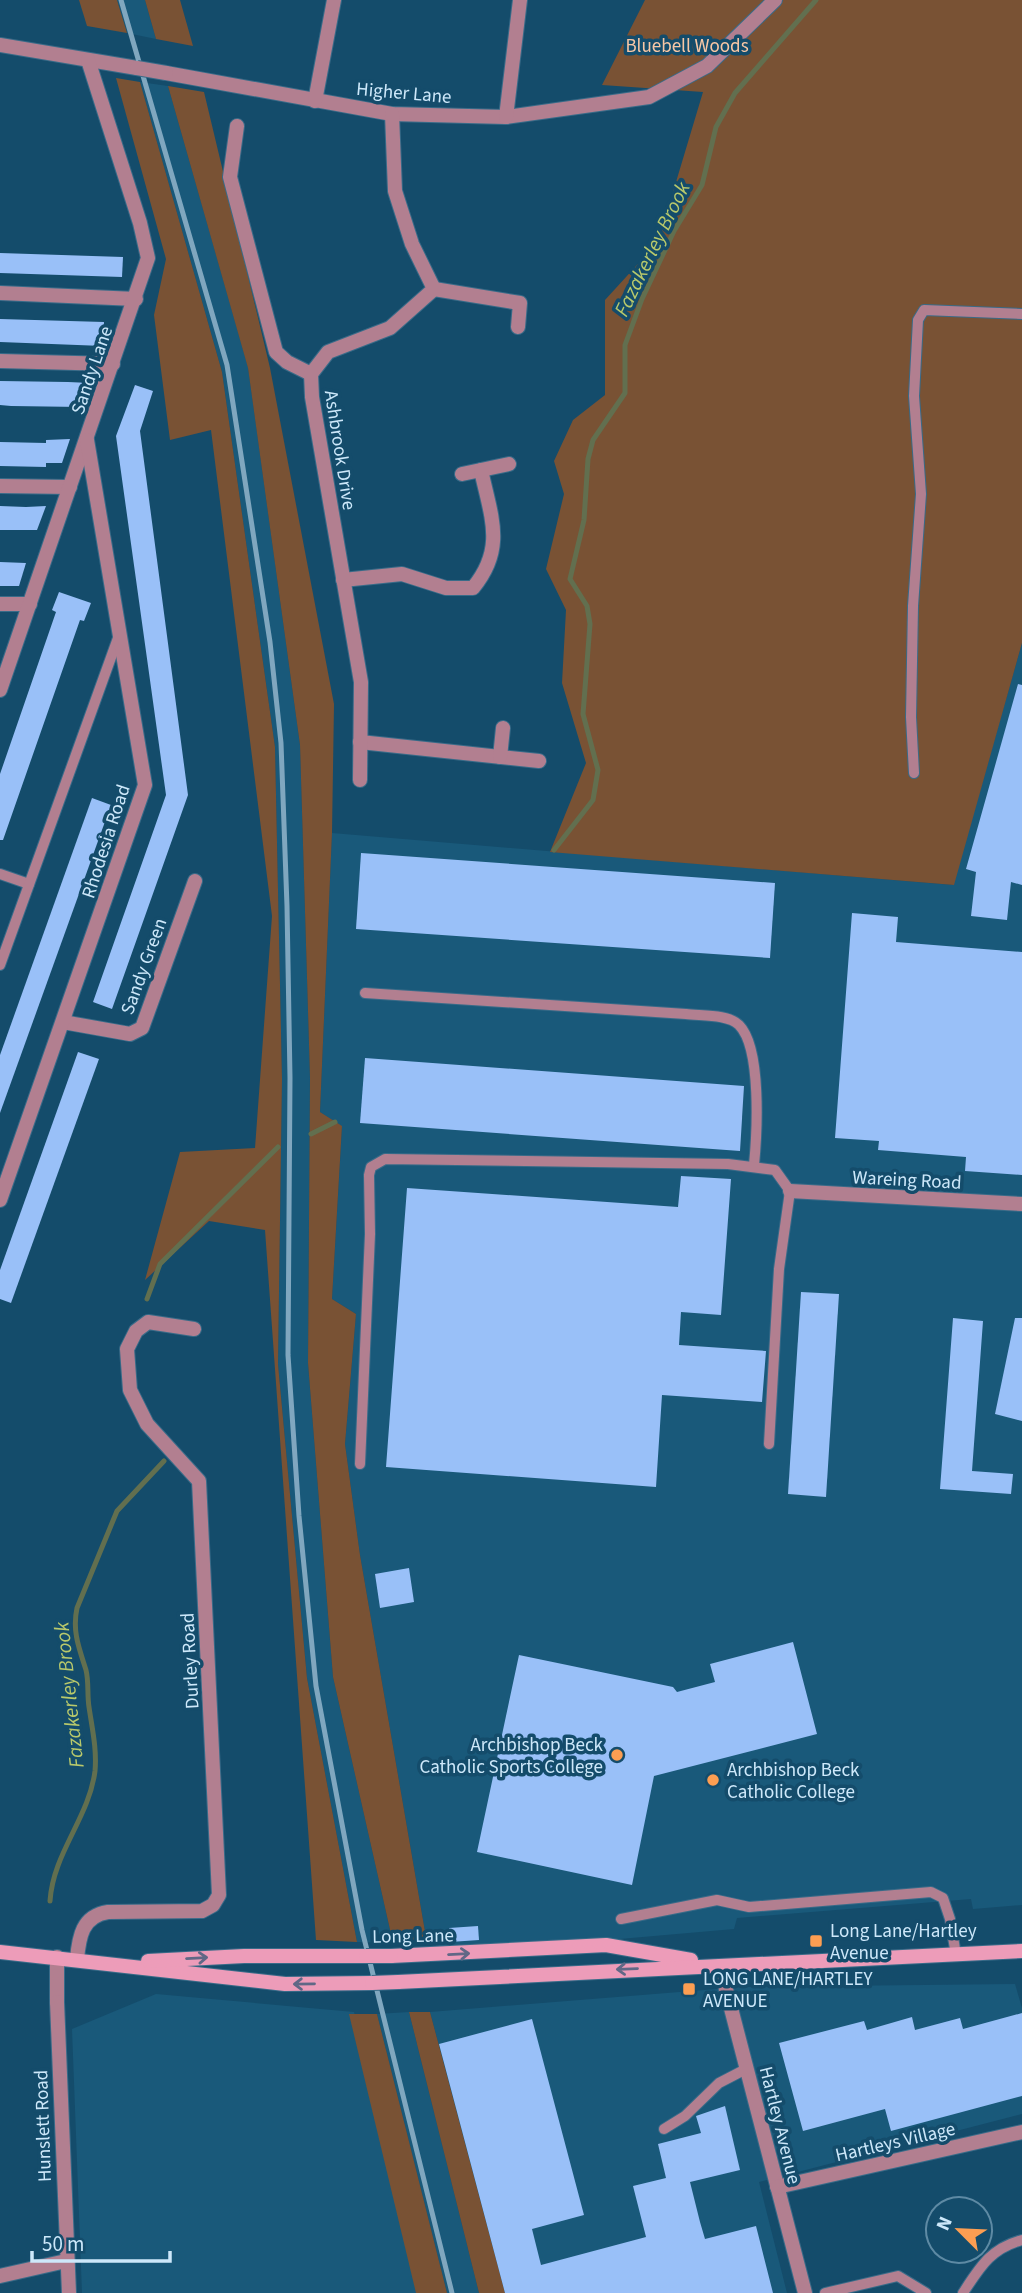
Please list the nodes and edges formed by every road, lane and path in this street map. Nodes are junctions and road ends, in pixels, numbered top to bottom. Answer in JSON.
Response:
{"nodes":[{"id":1,"x":334,"y":0,"type":"edge"},
{"id":2,"x":520,"y":0,"type":"edge"},
{"id":3,"x":775,"y":0,"type":"edge"},
{"id":4,"x":0,"y":46,"type":"edge"},
{"id":5,"x":88,"y":60,"type":"junction"},
{"id":6,"x":315,"y":101,"type":"junction"},
{"id":7,"x":392,"y":114,"type":"junction"},
{"id":8,"x":506,"y":117,"type":"junction"},
{"id":9,"x":237,"y":126,"type":"dead end"},
{"id":10,"x":434,"y":289,"type":"junction"},
{"id":11,"x":0,"y":293,"type":"edge"},
{"id":12,"x":136,"y":299,"type":"junction"},
{"id":13,"x":1022,"y":314,"type":"edge"},
{"id":14,"x":518,"y":327,"type":"dead end"},
{"id":15,"x":0,"y":361,"type":"edge"},
{"id":16,"x":113,"y":364,"type":"junction"},
{"id":17,"x":311,"y":374,"type":"junction"},
{"id":18,"x":87,"y":440,"type":"junction"},
{"id":19,"x":509,"y":464,"type":"dead end"},
{"id":20,"x":481,"y":470,"type":"junction"},
{"id":21,"x":462,"y":474,"type":"dead end"},
{"id":22,"x":0,"y":486,"type":"edge"},
{"id":23,"x":71,"y":487,"type":"junction"},
{"id":24,"x":343,"y":580,"type":"junction"},
{"id":25,"x":0,"y":604,"type":"edge"},
{"id":26,"x":30,"y":604,"type":"junction"},
{"id":27,"x":118,"y":638,"type":"junction"},
{"id":28,"x":0,"y":690,"type":"edge"},
{"id":29,"x":503,"y":728,"type":"dead end"},
{"id":30,"x":360,"y":742,"type":"junction"},
{"id":31,"x":500,"y":757,"type":"junction"},
{"id":32,"x":539,"y":761,"type":"dead end"},
{"id":33,"x":914,"y":773,"type":"dead end"},
{"id":34,"x":360,"y":780,"type":"dead end"},
{"id":35,"x":0,"y":874,"type":"edge"},
{"id":36,"x":195,"y":881,"type":"dead end"},
{"id":37,"x":29,"y":884,"type":"junction"},
{"id":38,"x":0,"y":965,"type":"edge"},
{"id":39,"x":365,"y":993,"type":"dead end"},
{"id":40,"x":63,"y":1023,"type":"junction"},
{"id":41,"x":6,"y":1161,"type":"edge"},
{"id":42,"x":754,"y":1165,"type":"junction"},
{"id":43,"x":790,"y":1191,"type":"junction"},
{"id":44,"x":0,"y":1200,"type":"edge"},
{"id":45,"x":1022,"y":1204,"type":"edge"},
{"id":46,"x":194,"y":1329,"type":"dead end"},
{"id":47,"x":769,"y":1444,"type":"dead end"},
{"id":48,"x":360,"y":1464,"type":"dead end"},
{"id":49,"x":621,"y":1919,"type":"dead end"},
{"id":50,"x":1022,"y":1951,"type":"edge"},
{"id":51,"x":0,"y":1952,"type":"edge"},
{"id":52,"x":956,"y":1955,"type":"junction"},
{"id":53,"x":57,"y":1957,"type":"junction"},
{"id":54,"x":77,"y":1959,"type":"junction"},
{"id":55,"x":105,"y":1963,"type":"junction"},
{"id":56,"x":720,"y":1966,"type":"junction"},
{"id":57,"x":747,"y":2069,"type":"junction"},
{"id":58,"x":664,"y":2129,"type":"dead end"},
{"id":59,"x":1022,"y":2132,"type":"edge"},
{"id":60,"x":777,"y":2187,"type":"junction"},
{"id":61,"x":1022,"y":2240,"type":"edge"},
{"id":62,"x":66,"y":2261,"type":"junction"},
{"id":63,"x":0,"y":2276,"type":"edge"},
{"id":64,"x":69,"y":2293,"type":"edge"},
{"id":65,"x":805,"y":2293,"type":"edge"},
{"id":66,"x":825,"y":2293,"type":"edge"},
{"id":67,"x":926,"y":2293,"type":"edge"},
{"id":68,"x":963,"y":2293,"type":"edge"}],
"edges":[{"from":1,"to":6,"type":"street"},
{"from":2,"to":8,"type":"street"},
{"from":3,"to":8,"type":"street","name":"Higher Lane"},
{"from":4,"to":5,"type":"street","name":"Higher Lane"},
{"from":5,"to":6,"type":"street","name":"Higher Lane","bridge":true},
{"from":5,"to":12,"type":"street","name":"Sandy Lane"},
{"from":6,"to":7,"type":"street","name":"Higher Lane"},
{"from":7,"to":8,"type":"street","name":"Higher Lane"},
{"from":7,"to":10,"type":"street"},
{"from":9,"to":17,"type":"street"},
{"from":10,"to":14,"type":"street"},
{"from":10,"to":17,"type":"street","name":"Ashbrook Drive"},
{"from":11,"to":12,"type":"street"},
{"from":12,"to":16,"type":"street","name":"Sandy Lane"},
{"from":13,"to":33,"type":"lane"},
{"from":15,"to":16,"type":"street"},
{"from":16,"to":18,"type":"street","name":"Sandy Lane"},
{"from":17,"to":24,"type":"street","name":"Ashbrook Drive"},
{"from":18,"to":23,"type":"street","name":"Sandy Lane"},
{"from":18,"to":27,"type":"street","name":"Rhodesia Road"},
{"from":19,"to":20,"type":"street"},
{"from":20,"to":21,"type":"street"},
{"from":20,"to":24,"type":"street"},
{"from":22,"to":23,"type":"street"},
{"from":23,"to":26,"type":"street","name":"Sandy Lane"},
{"from":24,"to":30,"type":"street","name":"Ashbrook Drive"},
{"from":25,"to":26,"type":"street"},
{"from":26,"to":28,"type":"street","name":"Sandy Lane"},
{"from":27,"to":37,"type":"lane"},
{"from":27,"to":40,"type":"street","name":"Rhodesia Road"},
{"from":29,"to":31,"type":"street"},
{"from":30,"to":31,"type":"street"},
{"from":30,"to":34,"type":"street","name":"Ashbrook Drive"},
{"from":31,"to":32,"type":"street"},
{"from":35,"to":37,"type":"lane"},
{"from":36,"to":40,"type":"street","name":"Sandy Green"},
{"from":37,"to":38,"type":"lane"},
{"from":39,"to":42,"type":"lane"},
{"from":40,"to":41,"type":"street","name":"Rhodesia Road"},
{"from":41,"to":44,"type":"street","name":"Rhodesia Road"},
{"from":42,"to":43,"type":"lane"},
{"from":42,"to":48,"type":"lane"},
{"from":43,"to":45,"type":"street","name":"Wareing Road"},
{"from":43,"to":47,"type":"lane"},
{"from":46,"to":54,"type":"street","name":"Durley Road"},
{"from":49,"to":52,"type":"lane"},
{"from":50,"to":52,"type":"main road","name":"Long Lane"},
{"from":51,"to":53,"type":"main road","name":"Long Lane"},
{"from":52,"to":56,"type":"main road","name":"Long Lane"},
{"from":53,"to":54,"type":"main road","name":"Long Lane"},
{"from":53,"to":62,"type":"street","name":"Hunslett Road"},
{"from":54,"to":55,"type":"main road","name":"Long Lane"},
{"from":56,"to":55,"type":"main road","name":"Long Lane","one_way":true,"bridge":true},
{"from":55,"to":56,"type":"main road","name":"Long Lane","one_way":true,"bridge":true},
{"from":56,"to":57,"type":"street","name":"Hartley Avenue"},
{"from":57,"to":58,"type":"lane"},
{"from":57,"to":60,"type":"street","name":"Hartley Avenue"},
{"from":59,"to":60,"type":"street","name":"Hartleys Village"},
{"from":60,"to":65,"type":"street","name":"Hartley Avenue"},
{"from":61,"to":68,"type":"lane"},
{"from":62,"to":63,"type":"street"},
{"from":62,"to":64,"type":"street","name":"Hunslett Road"},
{"from":66,"to":67,"type":"lane"}]}
